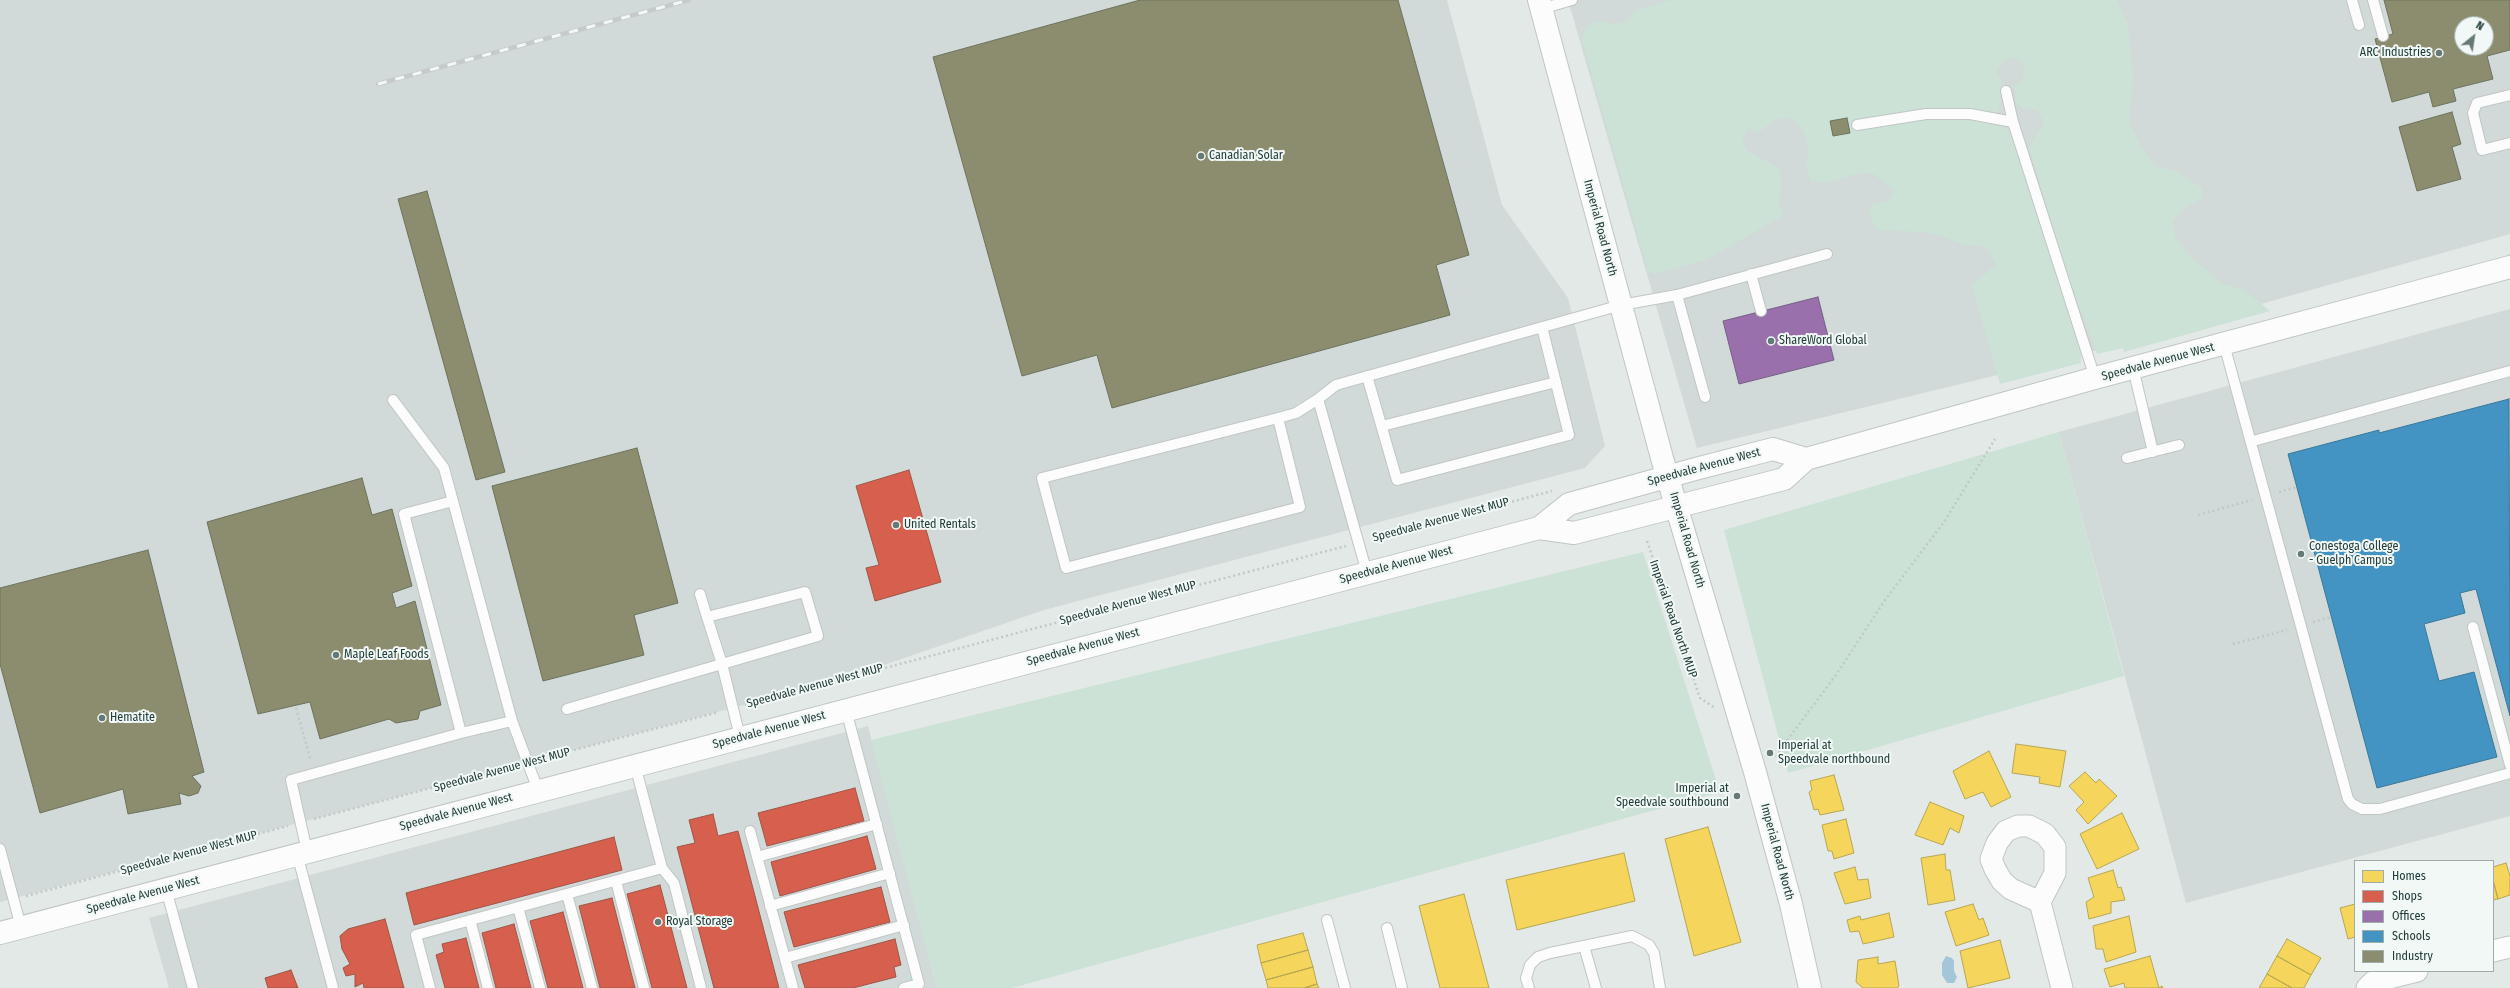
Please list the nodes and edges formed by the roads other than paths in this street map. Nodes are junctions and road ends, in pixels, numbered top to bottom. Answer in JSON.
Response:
{"nodes":[{"id":1,"x":1572,"y":0,"type":"edge"},
{"id":2,"x":2352,"y":0,"type":"edge"},
{"id":3,"x":2373,"y":0,"type":"edge"},
{"id":4,"x":1540,"y":4,"type":"edge"},
{"id":5,"x":2359,"y":25,"type":"dead end"},
{"id":6,"x":2383,"y":36,"type":"dead end"},
{"id":7,"x":2006,"y":91,"type":"dead end"},
{"id":8,"x":2510,"y":95,"type":"edge"},
{"id":9,"x":2013,"y":122,"type":"junction"},
{"id":10,"x":1857,"y":125,"type":"dead end"},
{"id":11,"x":2510,"y":143,"type":"edge"},
{"id":12,"x":1828,"y":254,"type":"dead end"},
{"id":13,"x":2510,"y":267,"type":"edge"},
{"id":14,"x":1751,"y":274,"type":"junction"},
{"id":15,"x":1677,"y":295,"type":"junction"},
{"id":16,"x":1621,"y":305,"type":"junction"},
{"id":17,"x":1761,"y":311,"type":"dead end"},
{"id":18,"x":1542,"y":327,"type":"junction"},
{"id":19,"x":2224,"y":344,"type":"junction"},
{"id":20,"x":2133,"y":368,"type":"junction"},
{"id":21,"x":2510,"y":371,"type":"edge"},
{"id":22,"x":1367,"y":376,"type":"junction"},
{"id":23,"x":2095,"y":378,"type":"junction"},
{"id":24,"x":1556,"y":382,"type":"junction"},
{"id":25,"x":1705,"y":397,"type":"dead end"},
{"id":26,"x":1318,"y":399,"type":"junction"},
{"id":27,"x":393,"y":400,"type":"dead end"},
{"id":28,"x":1278,"y":418,"type":"junction"},
{"id":29,"x":1382,"y":426,"type":"junction"},
{"id":30,"x":2253,"y":441,"type":"junction"},
{"id":31,"x":2179,"y":445,"type":"dead end"},
{"id":32,"x":2153,"y":452,"type":"junction"},
{"id":33,"x":2127,"y":458,"type":"dead end"},
{"id":34,"x":1806,"y":459,"type":"junction"},
{"id":35,"x":1668,"y":477,"type":"junction"},
{"id":36,"x":453,"y":501,"type":"junction"},
{"id":37,"x":1677,"y":507,"type":"junction"},
{"id":38,"x":1539,"y":528,"type":"junction"},
{"id":39,"x":1367,"y":573,"type":"junction"},
{"id":40,"x":700,"y":594,"type":"dead end"},
{"id":41,"x":707,"y":617,"type":"junction"},
{"id":42,"x":2473,"y":627,"type":"dead end"},
{"id":43,"x":722,"y":664,"type":"junction"},
{"id":44,"x":567,"y":709,"type":"dead end"},
{"id":45,"x":846,"y":710,"type":"junction"},
{"id":46,"x":512,"y":721,"type":"junction"},
{"id":47,"x":461,"y":733,"type":"junction"},
{"id":48,"x":740,"y":738,"type":"junction"},
{"id":49,"x":635,"y":765,"type":"junction"},
{"id":50,"x":2510,"y":765,"type":"edge"},
{"id":51,"x":2510,"y":773,"type":"edge"},
{"id":52,"x":538,"y":790,"type":"junction"},
{"id":53,"x":877,"y":824,"type":"junction"},
{"id":54,"x":750,"y":831,"type":"dead end"},
{"id":55,"x":0,"y":849,"type":"edge"},
{"id":56,"x":302,"y":852,"type":"junction"},
{"id":57,"x":757,"y":857,"type":"junction"},
{"id":58,"x":662,"y":868,"type":"junction"},
{"id":59,"x":890,"y":873,"type":"junction"},
{"id":60,"x":616,"y":880,"type":"junction"},
{"id":61,"x":166,"y":889,"type":"junction"},
{"id":62,"x":567,"y":894,"type":"junction"},
{"id":63,"x":2040,"y":902,"type":"dead end"},
{"id":64,"x":770,"y":906,"type":"junction"},
{"id":65,"x":518,"y":908,"type":"junction"},
{"id":66,"x":470,"y":920,"type":"junction"},
{"id":67,"x":1327,"y":920,"type":"dead end"},
{"id":68,"x":904,"y":925,"type":"junction"},
{"id":69,"x":21,"y":927,"type":"junction"},
{"id":70,"x":1388,"y":928,"type":"dead end"},
{"id":71,"x":0,"y":933,"type":"edge"},
{"id":72,"x":1584,"y":946,"type":"junction"},
{"id":73,"x":2510,"y":947,"type":"edge"},
{"id":74,"x":2494,"y":951,"type":"edge"},
{"id":75,"x":785,"y":958,"type":"junction"},
{"id":76,"x":2413,"y":972,"type":"edge"},
{"id":77,"x":193,"y":988,"type":"edge"},
{"id":78,"x":332,"y":988,"type":"edge"},
{"id":79,"x":430,"y":988,"type":"edge"},
{"id":80,"x":488,"y":988,"type":"edge"},
{"id":81,"x":540,"y":988,"type":"edge"},
{"id":82,"x":592,"y":988,"type":"edge"},
{"id":83,"x":644,"y":988,"type":"edge"},
{"id":84,"x":701,"y":988,"type":"edge"},
{"id":85,"x":793,"y":988,"type":"edge"},
{"id":86,"x":904,"y":988,"type":"edge"},
{"id":87,"x":1345,"y":988,"type":"edge"},
{"id":88,"x":1402,"y":988,"type":"edge"},
{"id":89,"x":1529,"y":988,"type":"edge"},
{"id":90,"x":1596,"y":988,"type":"edge"},
{"id":91,"x":1660,"y":988,"type":"edge"},
{"id":92,"x":1810,"y":988,"type":"edge"},
{"id":93,"x":2062,"y":988,"type":"edge"},
{"id":94,"x":2367,"y":988,"type":"edge"}],
"edges":[{"from":1,"to":4,"type":"lane"},
{"from":2,"to":5,"type":"lane"},
{"from":3,"to":6,"type":"lane"},
{"from":4,"to":16,"type":"main road","name":"Imperial Road North"},
{"from":7,"to":9,"type":"lane"},
{"from":8,"to":11,"type":"lane"},
{"from":9,"to":10,"type":"lane"},
{"from":9,"to":23,"type":"lane"},
{"from":12,"to":14,"type":"lane"},
{"from":13,"to":19,"type":"main road","name":"Speedvale Avenue West"},
{"from":14,"to":15,"type":"lane"},
{"from":14,"to":17,"type":"lane"},
{"from":15,"to":16,"type":"lane"},
{"from":15,"to":25,"type":"lane"},
{"from":16,"to":18,"type":"lane"},
{"from":16,"to":35,"type":"main road","name":"Imperial Road North"},
{"from":18,"to":22,"type":"lane"},
{"from":18,"to":24,"type":"lane"},
{"from":19,"to":20,"type":"main road","name":"Speedvale Avenue West"},
{"from":19,"to":30,"type":"lane"},
{"from":20,"to":23,"type":"main road","name":"Speedvale Avenue West"},
{"from":20,"to":32,"type":"lane"},
{"from":21,"to":30,"type":"lane"},
{"from":22,"to":26,"type":"lane"},
{"from":22,"to":29,"type":"lane"},
{"from":23,"to":34,"type":"main road","name":"Speedvale Avenue West"},
{"from":24,"to":29,"type":"lane"},
{"from":24,"to":29,"type":"lane"},
{"from":26,"to":28,"type":"lane"},
{"from":26,"to":39,"type":"lane"},
{"from":27,"to":36,"type":"lane"},
{"from":28,"to":28,"type":"lane"},
{"from":30,"to":51,"type":"lane"},
{"from":31,"to":32,"type":"lane"},
{"from":32,"to":33,"type":"lane"},
{"from":34,"to":35,"type":"main road","name":"Speedvale Avenue West"},
{"from":34,"to":37,"type":"main road","name":"Speedvale Avenue West"},
{"from":35,"to":37,"type":"main road","name":"Imperial Road North"},
{"from":35,"to":38,"type":"main road","name":"Speedvale Avenue West"},
{"from":36,"to":46,"type":"lane"},
{"from":36,"to":47,"type":"lane"},
{"from":37,"to":38,"type":"main road","name":"Speedvale Avenue West"},
{"from":37,"to":92,"type":"main road","name":"Imperial Road North"},
{"from":38,"to":39,"type":"main road","name":"Speedvale Avenue West"},
{"from":39,"to":45,"type":"main road","name":"Speedvale Avenue West"},
{"from":40,"to":41,"type":"lane"},
{"from":41,"to":43,"type":"lane"},
{"from":41,"to":43,"type":"lane"},
{"from":42,"to":50,"type":"lane"},
{"from":43,"to":44,"type":"lane"},
{"from":43,"to":48,"type":"lane"},
{"from":45,"to":48,"type":"main road","name":"Speedvale Avenue West"},
{"from":45,"to":53,"type":"lane"},
{"from":46,"to":47,"type":"lane"},
{"from":46,"to":52,"type":"lane"},
{"from":47,"to":56,"type":"lane"},
{"from":48,"to":49,"type":"main road","name":"Speedvale Avenue West"},
{"from":49,"to":52,"type":"main road","name":"Speedvale Avenue West"},
{"from":49,"to":58,"type":"lane"},
{"from":52,"to":56,"type":"main road","name":"Speedvale Avenue West"},
{"from":53,"to":57,"type":"lane"},
{"from":53,"to":59,"type":"lane"},
{"from":54,"to":57,"type":"lane"},
{"from":55,"to":69,"type":"lane"},
{"from":56,"to":61,"type":"main road","name":"Speedvale Avenue West"},
{"from":56,"to":78,"type":"lane"},
{"from":57,"to":64,"type":"lane"},
{"from":58,"to":60,"type":"lane"},
{"from":58,"to":84,"type":"lane"},
{"from":59,"to":64,"type":"lane"},
{"from":59,"to":68,"type":"lane"},
{"from":60,"to":62,"type":"lane"},
{"from":60,"to":83,"type":"lane"},
{"from":61,"to":69,"type":"main road","name":"Speedvale Avenue West"},
{"from":61,"to":77,"type":"lane"},
{"from":62,"to":65,"type":"lane"},
{"from":62,"to":82,"type":"lane"},
{"from":63,"to":93,"type":"street"},
{"from":64,"to":75,"type":"lane"},
{"from":65,"to":66,"type":"lane"},
{"from":65,"to":81,"type":"lane"},
{"from":66,"to":79,"type":"lane"},
{"from":66,"to":80,"type":"lane"},
{"from":67,"to":87,"type":"lane"},
{"from":68,"to":75,"type":"lane"},
{"from":68,"to":86,"type":"lane"},
{"from":69,"to":71,"type":"main road","name":"Speedvale Avenue West"},
{"from":70,"to":88,"type":"lane"},
{"from":72,"to":89,"type":"lane"},
{"from":72,"to":90,"type":"lane"},
{"from":72,"to":91,"type":"lane"},
{"from":73,"to":74,"type":"street"},
{"from":75,"to":85,"type":"lane"},
{"from":76,"to":94,"type":"street"}]}
